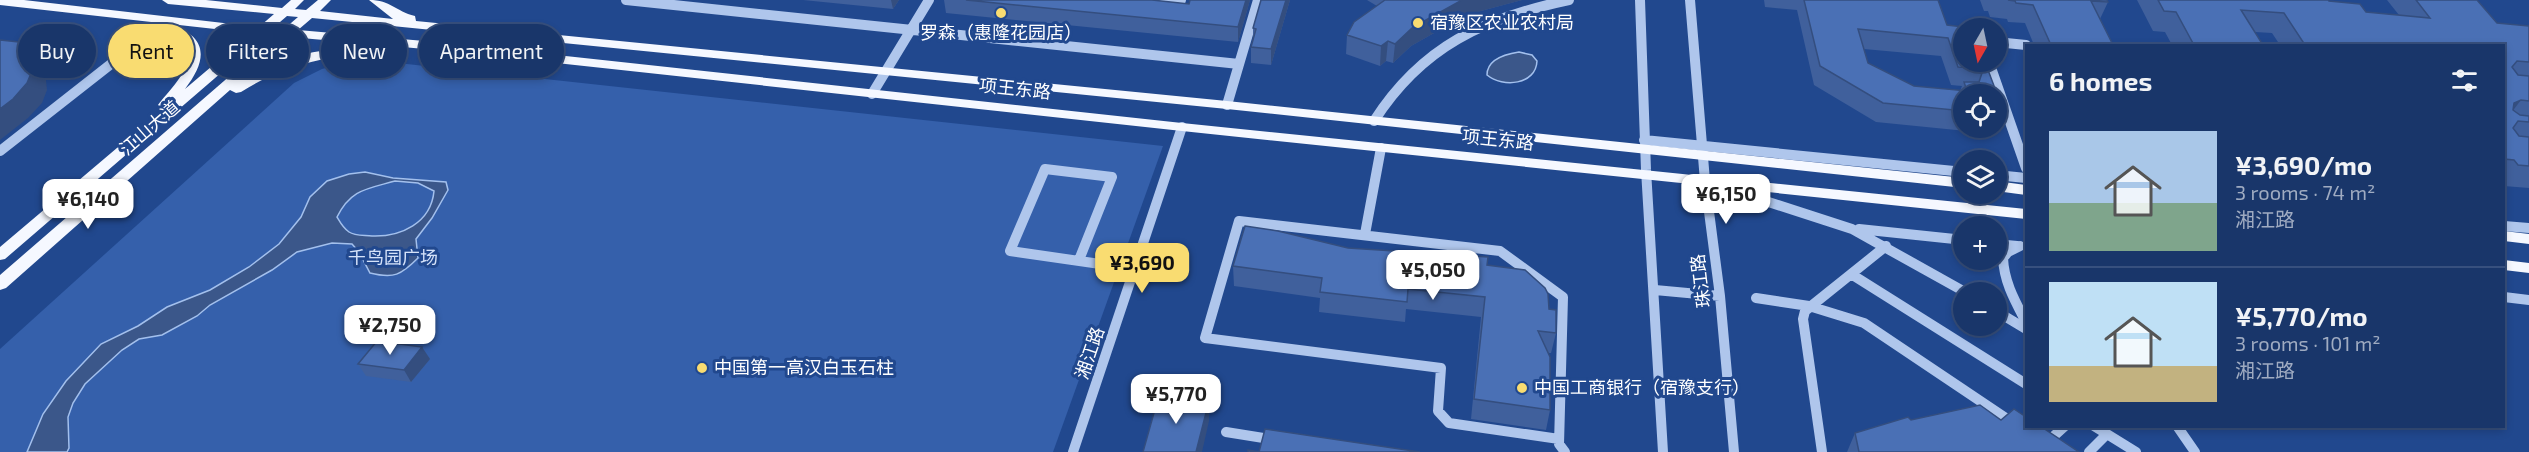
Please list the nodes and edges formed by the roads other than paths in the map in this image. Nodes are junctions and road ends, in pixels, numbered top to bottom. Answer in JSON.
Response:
{"nodes":[{"id":1,"x":168,"y":0,"type":"edge"},
{"id":2,"x":298,"y":0,"type":"edge"},
{"id":3,"x":325,"y":0,"type":"edge"},
{"id":4,"x":375,"y":0,"type":"edge"},
{"id":5,"x":626,"y":0,"type":"edge"},
{"id":6,"x":929,"y":0,"type":"edge"},
{"id":7,"x":1141,"y":0,"type":"edge"},
{"id":8,"x":1181,"y":0,"type":"edge"},
{"id":9,"x":1258,"y":0,"type":"edge"},
{"id":10,"x":1569,"y":0,"type":"edge"},
{"id":11,"x":1640,"y":0,"type":"edge"},
{"id":12,"x":1690,"y":0,"type":"edge"},
{"id":13,"x":0,"y":1,"type":"edge"},
{"id":14,"x":98,"y":11,"type":"junction"},
{"id":15,"x":285,"y":12,"type":"junction"},
{"id":16,"x":309,"y":14,"type":"junction"},
{"id":17,"x":206,"y":24,"type":"edge"},
{"id":18,"x":270,"y":24,"type":"edge"},
{"id":19,"x":298,"y":24,"type":"edge"},
{"id":20,"x":433,"y":24,"type":"edge"},
{"id":21,"x":419,"y":25,"type":"edge"},
{"id":22,"x":911,"y":30,"type":"junction"},
{"id":23,"x":309,"y":36,"type":"edge"},
{"id":24,"x":564,"y":40,"type":"edge"},
{"id":25,"x":2007,"y":43,"type":"edge"},
{"id":26,"x":419,"y":45,"type":"edge"},
{"id":27,"x":2025,"y":45,"type":"edge"},
{"id":28,"x":419,"y":47,"type":"edge"},
{"id":29,"x":564,"y":60,"type":"edge"},
{"id":30,"x":1239,"y":64,"type":"junction"},
{"id":31,"x":108,"y":66,"type":"edge"},
{"id":32,"x":885,"y":72,"type":"junction"},
{"id":33,"x":207,"y":78,"type":"edge"},
{"id":34,"x":238,"y":78,"type":"edge"},
{"id":35,"x":872,"y":94,"type":"junction"},
{"id":36,"x":1227,"y":105,"type":"junction"},
{"id":37,"x":2007,"y":118,"type":"edge"},
{"id":38,"x":1374,"y":121,"type":"junction"},
{"id":39,"x":1182,"y":127,"type":"junction"},
{"id":40,"x":1644,"y":144,"type":"junction"},
{"id":41,"x":126,"y":148,"type":"junction"},
{"id":42,"x":1382,"y":148,"type":"junction"},
{"id":43,"x":155,"y":150,"type":"junction"},
{"id":44,"x":1702,"y":150,"type":"junction"},
{"id":45,"x":0,"y":151,"type":"edge"},
{"id":46,"x":2025,"y":165,"type":"edge"},
{"id":47,"x":1953,"y":171,"type":"edge"},
{"id":48,"x":1647,"y":175,"type":"junction"},
{"id":49,"x":2007,"y":176,"type":"edge"},
{"id":50,"x":2025,"y":178,"type":"edge"},
{"id":51,"x":1705,"y":181,"type":"junction"},
{"id":52,"x":1953,"y":182,"type":"edge"},
{"id":53,"x":2007,"y":187,"type":"edge"},
{"id":54,"x":2025,"y":190,"type":"edge"},
{"id":55,"x":2025,"y":214,"type":"edge"},
{"id":56,"x":2505,"y":226,"type":"edge"},
{"id":57,"x":2529,"y":228,"type":"edge"},
{"id":58,"x":1852,"y":229,"type":"junction"},
{"id":59,"x":1365,"y":234,"type":"junction"},
{"id":60,"x":2505,"y":236,"type":"edge"},
{"id":61,"x":1953,"y":239,"type":"edge"},
{"id":62,"x":2529,"y":239,"type":"edge"},
{"id":63,"x":2007,"y":245,"type":"edge"},
{"id":64,"x":1886,"y":246,"type":"junction"},
{"id":65,"x":2023,"y":247,"type":"edge"},
{"id":66,"x":0,"y":255,"type":"edge"},
{"id":67,"x":1079,"y":260,"type":"junction"},
{"id":68,"x":2505,"y":265,"type":"edge"},
{"id":69,"x":2529,"y":268,"type":"edge"},
{"id":70,"x":1135,"y":269,"type":"junction"},
{"id":71,"x":1851,"y":274,"type":"junction"},
{"id":72,"x":0,"y":284,"type":"edge"},
{"id":73,"x":1953,"y":285,"type":"edge"},
{"id":74,"x":1655,"y":290,"type":"junction"},
{"id":75,"x":1720,"y":296,"type":"junction"},
{"id":76,"x":2505,"y":297,"type":"edge"},
{"id":77,"x":1756,"y":298,"type":"dead end"},
{"id":78,"x":2529,"y":300,"type":"edge"},
{"id":79,"x":1809,"y":306,"type":"junction"},
{"id":80,"x":2007,"y":318,"type":"edge"},
{"id":81,"x":2025,"y":320,"type":"edge"},
{"id":82,"x":2025,"y":328,"type":"edge"},
{"id":83,"x":2025,"y":383,"type":"edge"},
{"id":84,"x":2061,"y":428,"type":"edge"},
{"id":85,"x":2097,"y":428,"type":"edge"},
{"id":86,"x":2178,"y":428,"type":"edge"},
{"id":87,"x":1226,"y":432,"type":"dead end"},
{"id":88,"x":2107,"y":434,"type":"junction"},
{"id":89,"x":2035,"y":438,"type":"junction"},
{"id":90,"x":1559,"y":439,"type":"junction"},
{"id":91,"x":1294,"y":442,"type":"edge"},
{"id":92,"x":1073,"y":452,"type":"edge"},
{"id":93,"x":1565,"y":452,"type":"edge"},
{"id":94,"x":1663,"y":452,"type":"edge"},
{"id":95,"x":1734,"y":452,"type":"edge"},
{"id":96,"x":1822,"y":452,"type":"edge"},
{"id":97,"x":2056,"y":452,"type":"edge"},
{"id":98,"x":2089,"y":452,"type":"edge"},
{"id":99,"x":2136,"y":452,"type":"edge"},
{"id":100,"x":2195,"y":452,"type":"edge"}],
"edges":[{"from":1,"to":15,"type":"main road","name":"项王东路"},
{"from":2,"to":15,"type":"main road","name":"江山大道"},
{"from":3,"to":16,"type":"main road","name":"江山大道"},
{"from":4,"to":20,"type":"main road"},
{"from":5,"to":22,"type":"street"},
{"from":6,"to":22,"type":"street"},
{"from":7,"to":8,"type":"street"},
{"from":9,"to":30,"type":"street"},
{"from":10,"to":38,"type":"street"},
{"from":11,"to":40,"type":"street"},
{"from":12,"to":44,"type":"street","name":"珠江路"},
{"from":13,"to":14,"type":"main road","name":"项王东路"},
{"from":14,"to":17,"type":"main road","name":"项王东路"},
{"from":14,"to":41,"type":"main road"},
{"from":15,"to":16,"type":"main road","name":"项王东路"},
{"from":15,"to":18,"type":"main road","name":"江山大道"},
{"from":16,"to":19,"type":"main road","name":"江山大道"},
{"from":16,"to":21,"type":"main road","name":"项王东路"},
{"from":22,"to":30,"type":"street"},
{"from":22,"to":32,"type":"street"},
{"from":23,"to":26,"type":"main road","name":"项王东路"},
{"from":24,"to":32,"type":"main road","name":"项王东路"},
{"from":25,"to":27,"type":"street"},
{"from":28,"to":43,"type":"main road"},
{"from":29,"to":35,"type":"main road","name":"项王东路"},
{"from":30,"to":36,"type":"street"},
{"from":31,"to":45,"type":"street"},
{"from":32,"to":35,"type":"street"},
{"from":32,"to":36,"type":"main road","name":"项王东路"},
{"from":33,"to":41,"type":"main road","name":"江山大道"},
{"from":34,"to":43,"type":"main road","name":"江山大道"},
{"from":35,"to":39,"type":"main road","name":"项王东路"},
{"from":36,"to":38,"type":"main road","name":"项王东路"},
{"from":37,"to":46,"type":"street"},
{"from":38,"to":40,"type":"main road","name":"项王东路"},
{"from":39,"to":42,"type":"main road","name":"项王东路"},
{"from":39,"to":70,"type":"street","name":"湘江路"},
{"from":40,"to":44,"type":"main road","name":"项王东路"},
{"from":40,"to":48,"type":"street"},
{"from":41,"to":66,"type":"main road","name":"江山大道"},
{"from":42,"to":48,"type":"main road","name":"项王东路"},
{"from":42,"to":59,"type":"street"},
{"from":43,"to":72,"type":"main road","name":"江山大道"},
{"from":44,"to":47,"type":"street"},
{"from":44,"to":51,"type":"street","name":"珠江路"},
{"from":44,"to":52,"type":"main road","name":"项王东路"},
{"from":48,"to":51,"type":"main road","name":"项王东路"},
{"from":48,"to":74,"type":"street"},
{"from":49,"to":50,"type":"street"},
{"from":51,"to":55,"type":"main road","name":"项王东路"},
{"from":51,"to":58,"type":"street"},
{"from":51,"to":75,"type":"street","name":"珠江路"},
{"from":53,"to":54,"type":"main road"},
{"from":56,"to":57,"type":"street"},
{"from":58,"to":61,"type":"street"},
{"from":58,"to":64,"type":"street"},
{"from":59,"to":90,"type":"street"},
{"from":59,"to":90,"type":"street"},
{"from":60,"to":62,"type":"main road"},
{"from":63,"to":65,"type":"street"},
{"from":64,"to":71,"type":"street"},
{"from":64,"to":73,"type":"street"},
{"from":65,"to":81,"type":"street"},
{"from":67,"to":67,"type":"street"},
{"from":67,"to":70,"type":"street"},
{"from":68,"to":69,"type":"main road"},
{"from":70,"to":92,"type":"street","name":"湘江路"},
{"from":71,"to":79,"type":"street"},
{"from":71,"to":83,"type":"street"},
{"from":74,"to":75,"type":"street"},
{"from":74,"to":94,"type":"street"},
{"from":75,"to":95,"type":"street","name":"珠江路"},
{"from":76,"to":78,"type":"street"},
{"from":77,"to":79,"type":"street"},
{"from":79,"to":89,"type":"street"},
{"from":79,"to":96,"type":"street"},
{"from":80,"to":82,"type":"street"},
{"from":84,"to":89,"type":"street"},
{"from":85,"to":88,"type":"street"},
{"from":86,"to":100,"type":"street"},
{"from":87,"to":91,"type":"street"},
{"from":88,"to":98,"type":"street"},
{"from":88,"to":99,"type":"street"},
{"from":89,"to":97,"type":"street"},
{"from":90,"to":93,"type":"street"}]}
